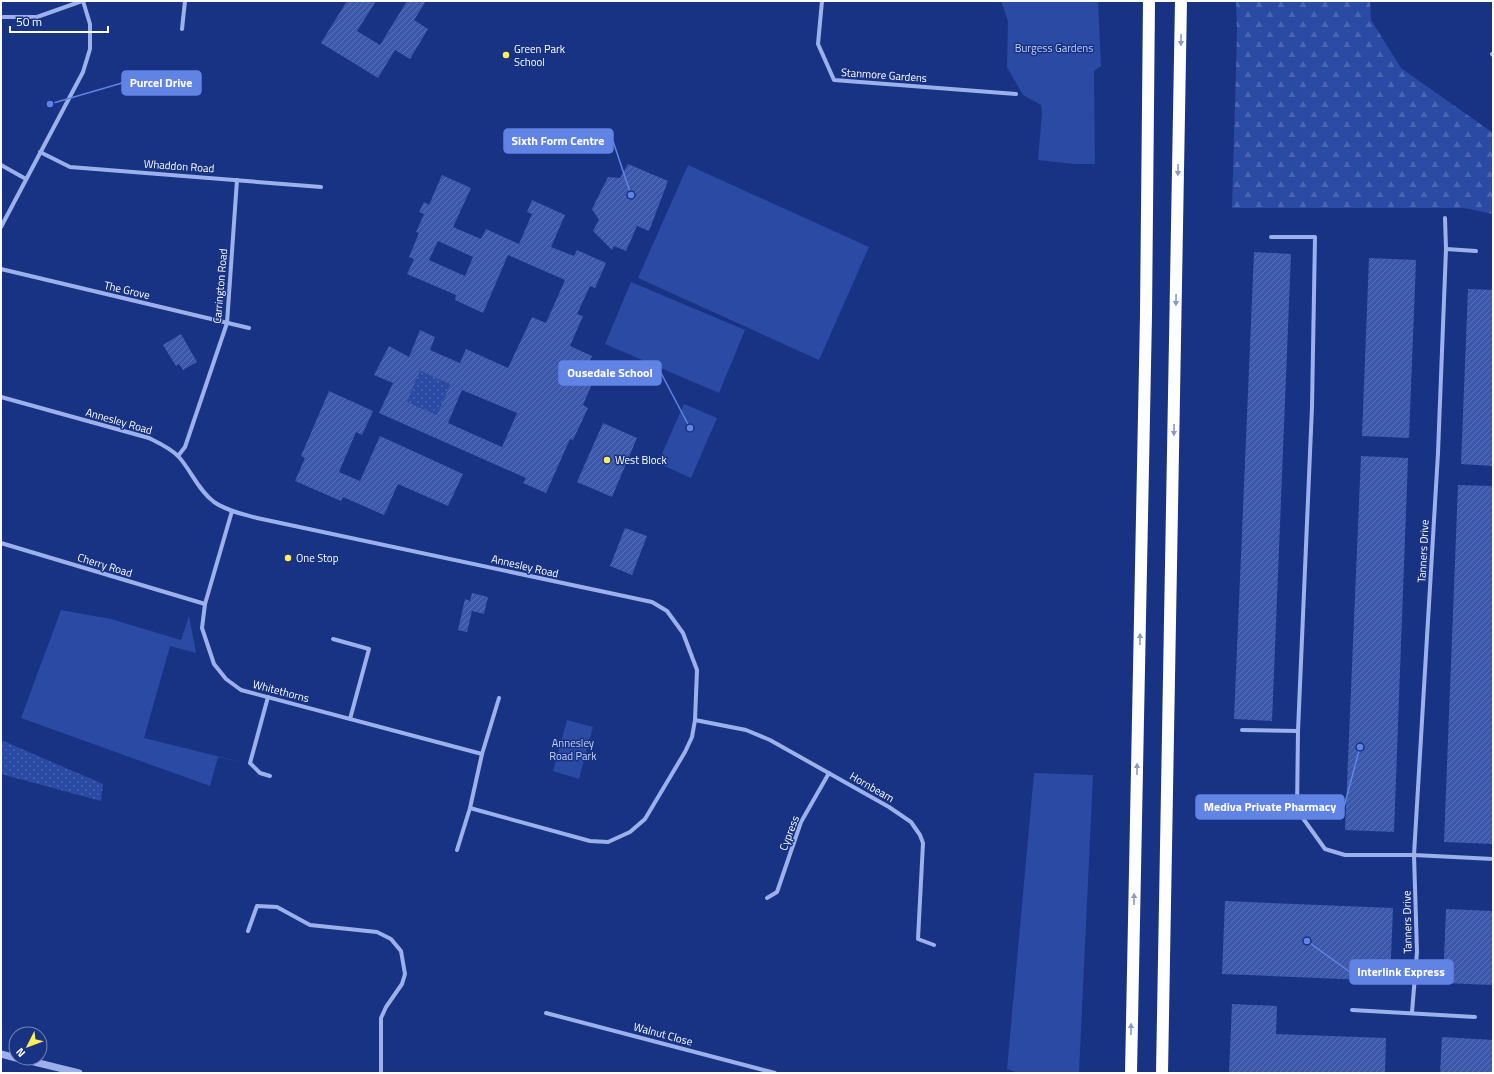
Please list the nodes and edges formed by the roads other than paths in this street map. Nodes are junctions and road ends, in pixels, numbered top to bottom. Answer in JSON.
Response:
{"nodes":[{"id":1,"x":83,"y":1,"type":"edge"},
{"id":2,"x":185,"y":1,"type":"edge"},
{"id":3,"x":822,"y":1,"type":"edge"},
{"id":4,"x":1149,"y":1,"type":"edge"},
{"id":5,"x":1181,"y":1,"type":"edge"},
{"id":6,"x":1,"y":17,"type":"edge"},
{"id":7,"x":182,"y":30,"type":"dead end"},
{"id":8,"x":1016,"y":94,"type":"dead end"},
{"id":9,"x":40,"y":152,"type":"junction"},
{"id":10,"x":1,"y":165,"type":"edge"},
{"id":11,"x":26,"y":179,"type":"junction"},
{"id":12,"x":237,"y":180,"type":"junction"},
{"id":13,"x":321,"y":187,"type":"dead end"},
{"id":14,"x":1444,"y":218,"type":"dead end"},
{"id":15,"x":1,"y":227,"type":"edge"},
{"id":16,"x":1271,"y":237,"type":"dead end"},
{"id":17,"x":1446,"y":249,"type":"junction"},
{"id":18,"x":1476,"y":251,"type":"dead end"},
{"id":19,"x":1,"y":269,"type":"edge"},
{"id":20,"x":227,"y":323,"type":"junction"},
{"id":21,"x":250,"y":328,"type":"dead end"},
{"id":22,"x":1,"y":397,"type":"edge"},
{"id":23,"x":178,"y":456,"type":"junction"},
{"id":24,"x":232,"y":511,"type":"junction"},
{"id":25,"x":1,"y":543,"type":"edge"},
{"id":26,"x":205,"y":604,"type":"junction"},
{"id":27,"x":333,"y":638,"type":"dead end"},
{"id":28,"x":268,"y":697,"type":"junction"},
{"id":29,"x":499,"y":698,"type":"dead end"},
{"id":30,"x":350,"y":719,"type":"junction"},
{"id":31,"x":695,"y":720,"type":"junction"},
{"id":32,"x":1242,"y":730,"type":"dead end"},
{"id":33,"x":1298,"y":731,"type":"junction"},
{"id":34,"x":482,"y":754,"type":"junction"},
{"id":35,"x":829,"y":773,"type":"junction"},
{"id":36,"x":270,"y":776,"type":"dead end"},
{"id":37,"x":470,"y":808,"type":"junction"},
{"id":38,"x":457,"y":850,"type":"dead end"},
{"id":39,"x":1414,"y":855,"type":"junction"},
{"id":40,"x":1493,"y":859,"type":"edge"},
{"id":41,"x":766,"y":898,"type":"dead end"},
{"id":42,"x":248,"y":931,"type":"dead end"},
{"id":43,"x":934,"y":945,"type":"dead end"},
{"id":44,"x":1352,"y":1010,"type":"dead end"},
{"id":45,"x":1412,"y":1012,"type":"junction"},
{"id":46,"x":546,"y":1013,"type":"dead end"},
{"id":47,"x":1475,"y":1017,"type":"dead end"},
{"id":48,"x":48,"y":1066,"type":"edge"},
{"id":49,"x":1131,"y":1070,"type":"edge"},
{"id":50,"x":79,"y":1073,"type":"edge"},
{"id":51,"x":381,"y":1073,"type":"edge"},
{"id":52,"x":775,"y":1073,"type":"edge"},
{"id":53,"x":1162,"y":1073,"type":"edge"}],
"edges":[{"from":1,"to":6,"type":"street"},
{"from":1,"to":9,"type":"street"},
{"from":2,"to":7,"type":"street"},
{"from":3,"to":8,"type":"street","name":"Stanmore Gardens"},
{"from":49,"to":4,"type":"highway","one_way":true},
{"from":5,"to":53,"type":"highway","one_way":true},
{"from":9,"to":11,"type":"street"},
{"from":9,"to":12,"type":"street","name":"Whaddon Road"},
{"from":10,"to":11,"type":"street"},
{"from":11,"to":15,"type":"street"},
{"from":12,"to":13,"type":"street","name":"Whaddon Road"},
{"from":12,"to":20,"type":"street","name":"Carrington Road"},
{"from":14,"to":17,"type":"street","name":"Tanners Drive"},
{"from":16,"to":33,"type":"street"},
{"from":17,"to":18,"type":"street"},
{"from":17,"to":39,"type":"street","name":"Tanners Drive"},
{"from":19,"to":20,"type":"street","name":"The Grove"},
{"from":20,"to":21,"type":"street","name":"The Grove"},
{"from":20,"to":23,"type":"street","name":"Carrington Road"},
{"from":22,"to":23,"type":"street","name":"Annesley Road"},
{"from":23,"to":24,"type":"street","name":"Annesley Road"},
{"from":24,"to":26,"type":"street","name":"Whitethorns"},
{"from":24,"to":31,"type":"street","name":"Annesley Road"},
{"from":25,"to":26,"type":"street","name":"Cherry Road"},
{"from":26,"to":28,"type":"street","name":"Whitethorns"},
{"from":27,"to":30,"type":"street"},
{"from":28,"to":30,"type":"street","name":"Whitethorns"},
{"from":28,"to":36,"type":"street"},
{"from":29,"to":34,"type":"street"},
{"from":30,"to":34,"type":"street","name":"Whitethorns"},
{"from":31,"to":35,"type":"street","name":"Hornbeam"},
{"from":31,"to":37,"type":"street","name":"Annesley Road"},
{"from":32,"to":33,"type":"street"},
{"from":33,"to":39,"type":"street"},
{"from":34,"to":37,"type":"street"},
{"from":35,"to":41,"type":"street","name":"Cypress"},
{"from":35,"to":43,"type":"street","name":"Hornbeam"},
{"from":37,"to":38,"type":"street"},
{"from":39,"to":40,"type":"street"},
{"from":39,"to":45,"type":"street","name":"Tanners Drive"},
{"from":42,"to":51,"type":"street"},
{"from":44,"to":45,"type":"street"},
{"from":45,"to":47,"type":"street"},
{"from":46,"to":52,"type":"street","name":"Walnut Close"},
{"from":48,"to":50,"type":"street"}]}
